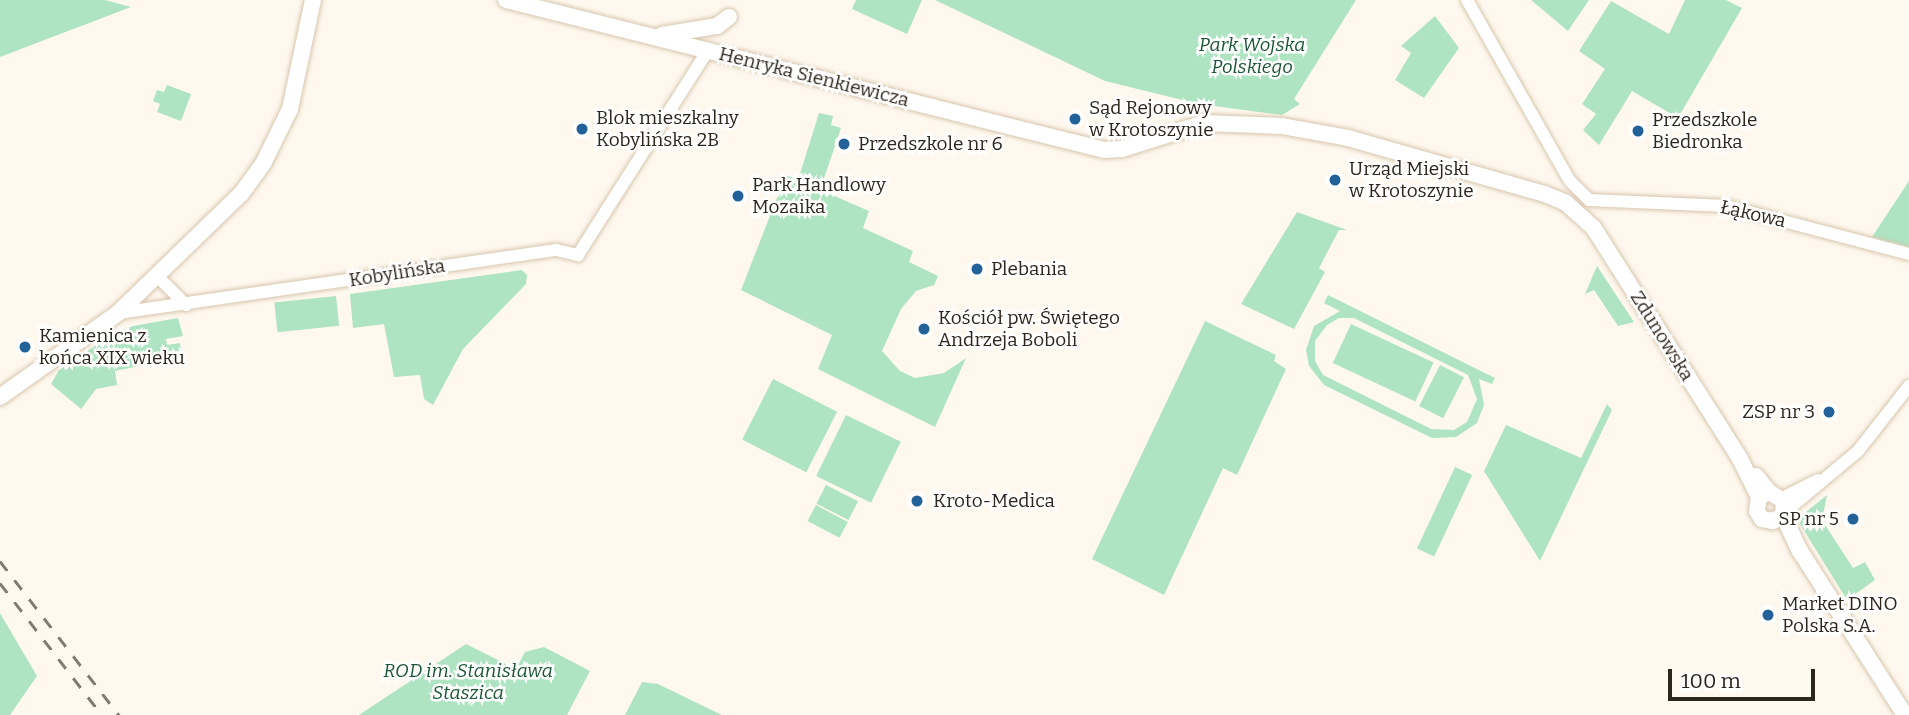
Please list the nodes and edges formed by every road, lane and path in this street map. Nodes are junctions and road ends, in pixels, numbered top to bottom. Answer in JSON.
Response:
{"nodes":[{"id":1,"x":313,"y":0,"type":"edge"},
{"id":2,"x":506,"y":0,"type":"edge"},
{"id":3,"x":1467,"y":0,"type":"edge"},
{"id":4,"x":729,"y":17,"type":"dead end"},
{"id":5,"x":653,"y":37,"type":"junction"},
{"id":6,"x":708,"y":50,"type":"junction"},
{"id":7,"x":1582,"y":215,"type":"joint"},
{"id":8,"x":1909,"y":254,"type":"edge"},
{"id":9,"x":158,"y":277,"type":"junction"},
{"id":10,"x":186,"y":305,"type":"junction"},
{"id":11,"x":118,"y":313,"type":"junction"},
{"id":12,"x":1909,"y":386,"type":"edge"},
{"id":13,"x":0,"y":397,"type":"edge"},
{"id":14,"x":1775,"y":506,"type":"junction"},
{"id":15,"x":1905,"y":715,"type":"edge"}],
"edges":[{"from":1,"to":9,"type":"main road"},
{"from":2,"to":5,"type":"main road","name":"Henryka Sienkiewicza"},
{"from":3,"to":8,"type":"street","name":"Łąkowa"},
{"from":4,"to":5,"type":"main road"},
{"from":5,"to":6,"type":"main road","name":"Henryka Sienkiewicza"},
{"from":6,"to":7,"type":"main road","name":"Henryka Sienkiewicza"},
{"from":6,"to":10,"type":"street","name":"Kobylińska"},
{"from":7,"to":14,"type":"main road","name":"Zdunowska"},
{"from":9,"to":10,"type":"street"},
{"from":9,"to":11,"type":"main road"},
{"from":10,"to":11,"type":"street","name":"Kobylińska"},
{"from":11,"to":13,"type":"main road","name":"Kobylińska"},
{"from":12,"to":14,"type":"street"},
{"from":14,"to":15,"type":"main road","name":"Zdunowska"}]}
